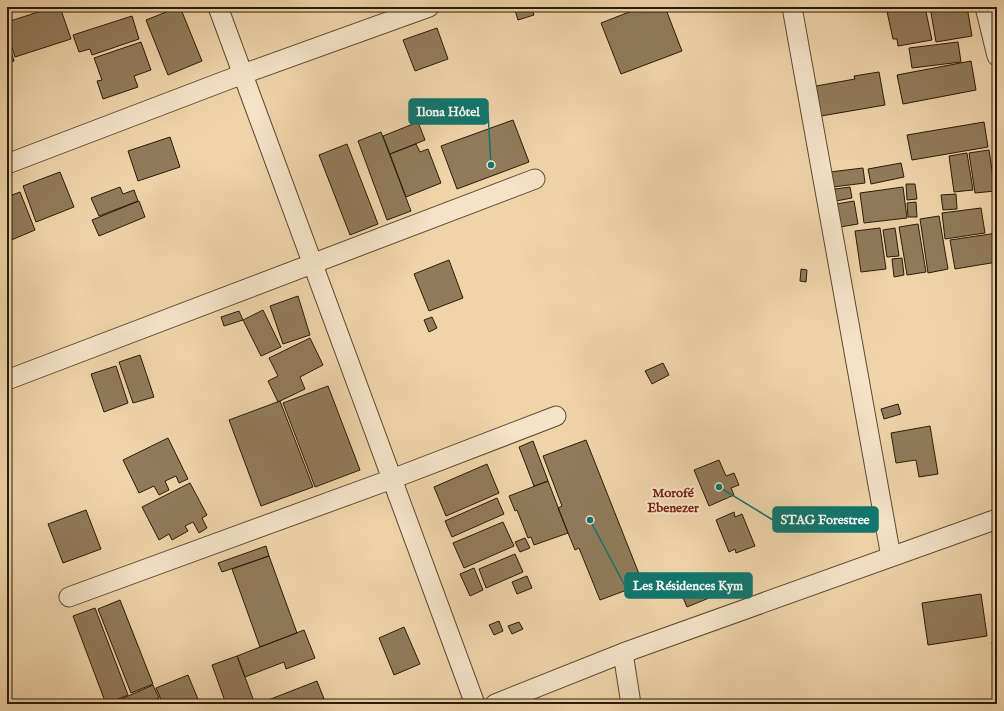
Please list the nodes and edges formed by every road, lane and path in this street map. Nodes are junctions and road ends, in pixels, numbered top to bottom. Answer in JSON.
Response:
{"nodes":[{"id":1,"x":218,"y":7,"type":"edge"},
{"id":2,"x":429,"y":7,"type":"edge"},
{"id":3,"x":792,"y":7,"type":"edge"},
{"id":4,"x":985,"y":7,"type":"edge"},
{"id":5,"x":997,"y":56,"type":"edge"},
{"id":6,"x":243,"y":74,"type":"junction"},
{"id":7,"x":7,"y":164,"type":"edge"},
{"id":8,"x":535,"y":179,"type":"dead end"},
{"id":9,"x":312,"y":263,"type":"junction"},
{"id":10,"x":7,"y":380,"type":"edge"},
{"id":11,"x":556,"y":416,"type":"dead end"},
{"id":12,"x":392,"y":479,"type":"junction"},
{"id":13,"x":997,"y":519,"type":"edge"},
{"id":14,"x":891,"y":557,"type":"junction"},
{"id":15,"x":70,"y":597,"type":"dead end"},
{"id":16,"x":623,"y":653,"type":"junction"},
{"id":17,"x":475,"y":704,"type":"edge"},
{"id":18,"x":495,"y":704,"type":"edge"},
{"id":19,"x":631,"y":704,"type":"edge"}],
"edges":[{"from":1,"to":6,"type":"street"},
{"from":2,"to":6,"type":"street"},
{"from":3,"to":14,"type":"street"},
{"from":4,"to":5,"type":"street"},
{"from":6,"to":7,"type":"street"},
{"from":6,"to":9,"type":"street"},
{"from":8,"to":9,"type":"street"},
{"from":9,"to":10,"type":"street"},
{"from":9,"to":12,"type":"street"},
{"from":11,"to":12,"type":"street"},
{"from":12,"to":15,"type":"street"},
{"from":12,"to":17,"type":"street"},
{"from":13,"to":14,"type":"street"},
{"from":14,"to":16,"type":"street"},
{"from":16,"to":18,"type":"street"},
{"from":16,"to":19,"type":"street"}]}
